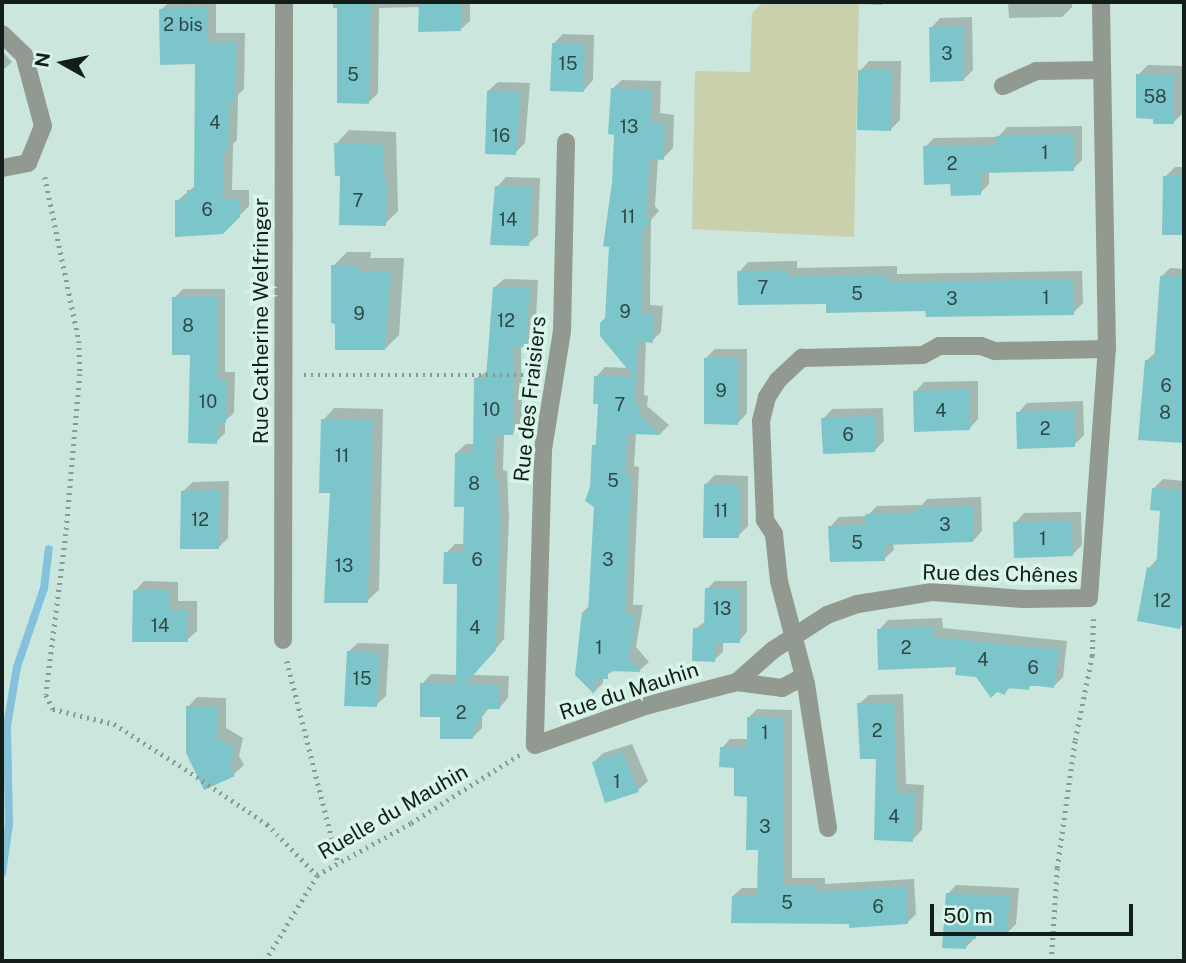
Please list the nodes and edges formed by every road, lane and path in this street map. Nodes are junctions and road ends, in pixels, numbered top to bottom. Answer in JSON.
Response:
{"nodes":[{"id":1,"x":284,"y":2,"type":"edge"},
{"id":2,"x":1101,"y":2,"type":"edge"},
{"id":3,"x":2,"y":34,"type":"edge"},
{"id":4,"x":1102,"y":70,"type":"junction"},
{"id":5,"x":1003,"y":86,"type":"dead end"},
{"id":6,"x":566,"y":142,"type":"dead end"},
{"id":7,"x":31,"y":157,"type":"junction"},
{"id":8,"x":2,"y":167,"type":"edge"},
{"id":9,"x":1107,"y":349,"type":"junction"},
{"id":10,"x":284,"y":375,"type":"junction"},
{"id":11,"x":555,"y":376,"type":"junction"},
{"id":12,"x":1089,"y":598,"type":"junction"},
{"id":13,"x":794,"y":639,"type":"junction"},
{"id":14,"x":283,"y":640,"type":"joint"},
{"id":15,"x":803,"y":677,"type":"junction"},
{"id":16,"x":737,"y":682,"type":"junction"},
{"id":17,"x":535,"y":745,"type":"junction"},
{"id":18,"x":828,"y":828,"type":"dead end"},
{"id":19,"x":338,"y":863,"type":"junction"},
{"id":20,"x":317,"y":875,"type":"junction"},
{"id":21,"x":265,"y":961,"type":"edge"},
{"id":22,"x":1051,"y":961,"type":"edge"}],
"edges":[{"from":1,"to":10,"type":"street","name":"Rue Catherine Welfringer"},
{"from":2,"to":4,"type":"street"},
{"from":3,"to":7,"type":"street"},
{"from":4,"to":5,"type":"street"},
{"from":4,"to":9,"type":"street"},
{"from":6,"to":11,"type":"street","name":"Rue des Fraisiers"},
{"from":7,"to":8,"type":"street"},
{"from":7,"to":20,"type":"path"},
{"from":9,"to":12,"type":"street"},
{"from":9,"to":13,"type":"street"},
{"from":10,"to":11,"type":"path"},
{"from":10,"to":14,"type":"street","name":"Rue Catherine Welfringer"},
{"from":11,"to":17,"type":"street","name":"Rue des Fraisiers"},
{"from":12,"to":13,"type":"street","name":"Rue des Chênes"},
{"from":12,"to":22,"type":"path"},
{"from":13,"to":15,"type":"street"},
{"from":13,"to":16,"type":"street","name":"Rue du Mauhin"},
{"from":14,"to":19,"type":"path"},
{"from":15,"to":16,"type":"street","name":"Rue du Mauhin"},
{"from":15,"to":18,"type":"street"},
{"from":16,"to":17,"type":"street","name":"Rue du Mauhin"},
{"from":17,"to":19,"type":"path","name":"Ruelle du Mauhin"},
{"from":19,"to":20,"type":"path","name":"Ruelle du Mauhin"},
{"from":20,"to":21,"type":"path","name":"Ruelle du Mauhin"}]}
